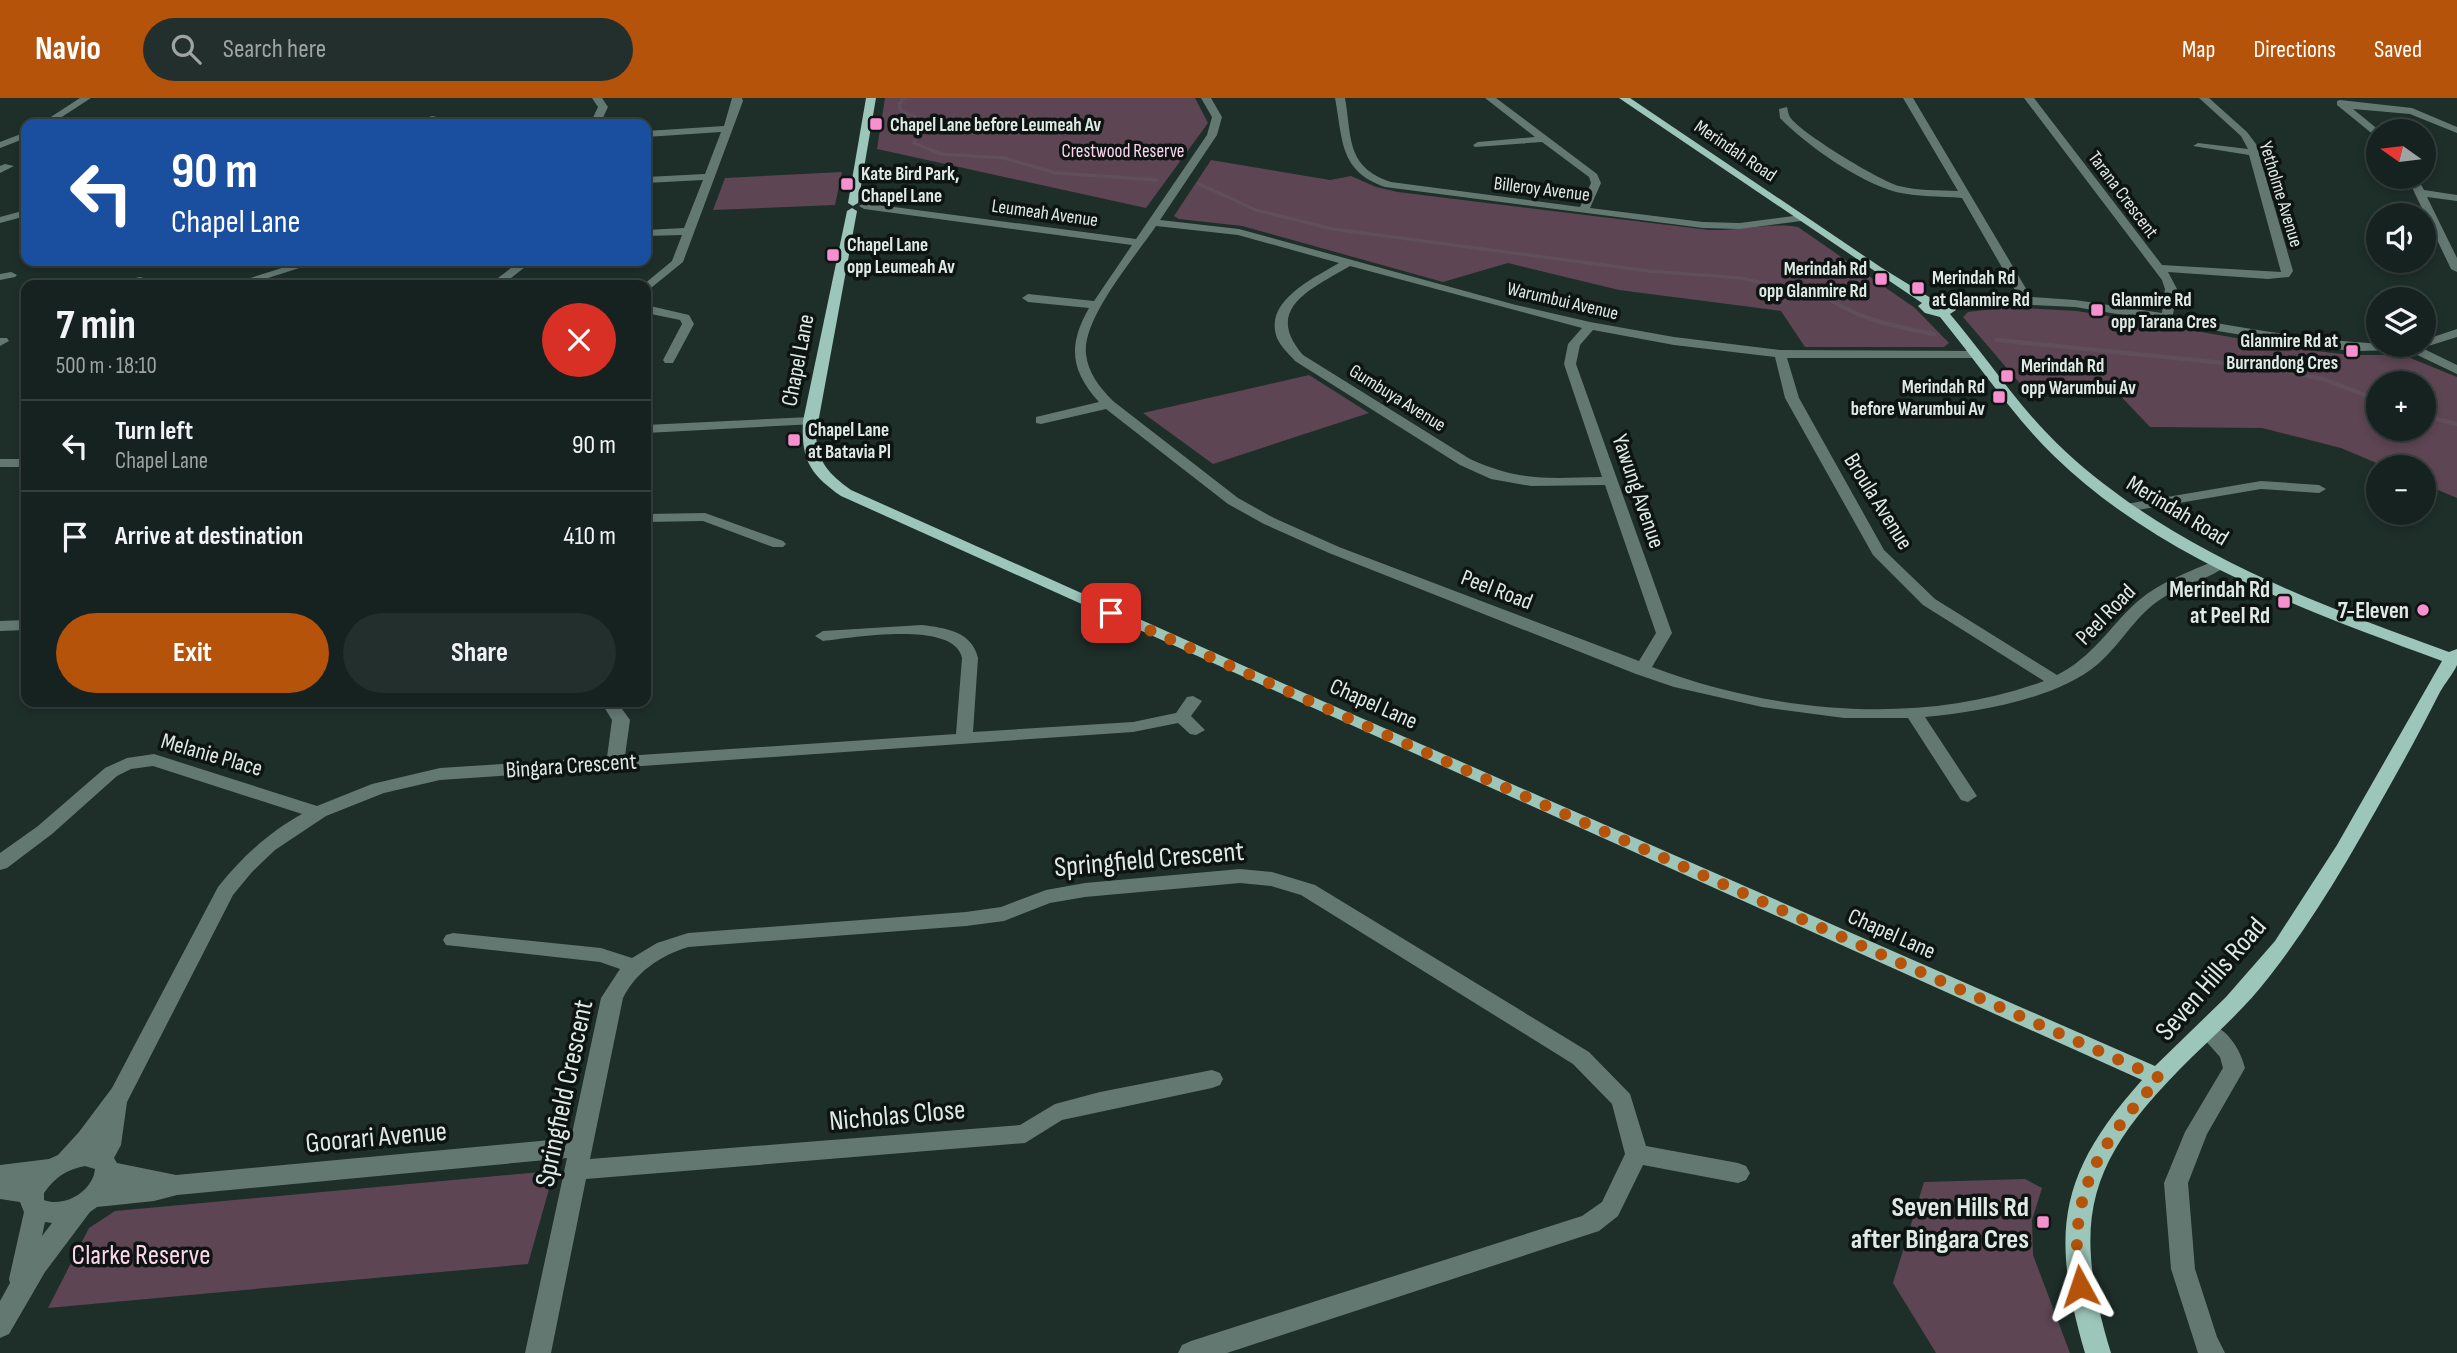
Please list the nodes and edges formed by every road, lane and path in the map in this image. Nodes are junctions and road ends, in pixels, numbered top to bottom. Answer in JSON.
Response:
{"nodes":[{"id":1,"x":86,"y":98,"type":"edge"},
{"id":2,"x":597,"y":98,"type":"edge"},
{"id":3,"x":737,"y":98,"type":"edge"},
{"id":4,"x":871,"y":98,"type":"edge"},
{"id":5,"x":1206,"y":98,"type":"edge"},
{"id":6,"x":1340,"y":98,"type":"edge"},
{"id":7,"x":1490,"y":98,"type":"edge"},
{"id":8,"x":1625,"y":98,"type":"edge"},
{"id":9,"x":1908,"y":98,"type":"edge"},
{"id":10,"x":2029,"y":98,"type":"edge"},
{"id":11,"x":2204,"y":98,"type":"edge"},
{"id":12,"x":2338,"y":101,"type":"edge"},
{"id":13,"x":1784,"y":109,"type":"dead end"},
{"id":14,"x":67,"y":112,"type":"junction"},
{"id":15,"x":54,"y":119,"type":"edge"},
{"id":16,"x":61,"y":119,"type":"edge"},
{"id":17,"x":597,"y":119,"type":"edge"},
{"id":18,"x":2366,"y":124,"type":"edge"},
{"id":19,"x":728,"y":129,"type":"junction"},
{"id":20,"x":2457,"y":130,"type":"edge"},
{"id":21,"x":651,"y":134,"type":"edge"},
{"id":22,"x":21,"y":138,"type":"edge"},
{"id":23,"x":1542,"y":139,"type":"junction"},
{"id":24,"x":0,"y":145,"type":"edge"},
{"id":25,"x":1478,"y":145,"type":"dead end"},
{"id":26,"x":2198,"y":146,"type":"dead end"},
{"id":27,"x":2253,"y":153,"type":"junction"},
{"id":28,"x":710,"y":177,"type":"junction"},
{"id":29,"x":651,"y":180,"type":"edge"},
{"id":30,"x":2418,"y":189,"type":"edge"},
{"id":31,"x":2420,"y":193,"type":"junction"},
{"id":32,"x":1964,"y":195,"type":"junction"},
{"id":33,"x":2457,"y":198,"type":"edge"},
{"id":34,"x":856,"y":207,"type":"junction"},
{"id":35,"x":1584,"y":210,"type":"junction"},
{"id":36,"x":21,"y":214,"type":"edge"},
{"id":37,"x":1801,"y":218,"type":"junction"},
{"id":38,"x":0,"y":220,"type":"edge"},
{"id":39,"x":1151,"y":222,"type":"junction"},
{"id":40,"x":689,"y":231,"type":"junction"},
{"id":41,"x":651,"y":233,"type":"edge"},
{"id":42,"x":1138,"y":243,"type":"junction"},
{"id":43,"x":1350,"y":262,"type":"junction"},
{"id":44,"x":299,"y":266,"type":"edge"},
{"id":45,"x":520,"y":266,"type":"edge"},
{"id":46,"x":2159,"y":268,"type":"junction"},
{"id":47,"x":2457,"y":269,"type":"edge"},
{"id":48,"x":251,"y":280,"type":"edge"},
{"id":49,"x":502,"y":280,"type":"edge"},
{"id":50,"x":651,"y":285,"type":"edge"},
{"id":51,"x":1028,"y":298,"type":"dead end"},
{"id":52,"x":2027,"y":300,"type":"junction"},
{"id":53,"x":1097,"y":305,"type":"junction"},
{"id":54,"x":1941,"y":307,"type":"junction"},
{"id":55,"x":651,"y":310,"type":"edge"},
{"id":56,"x":2166,"y":319,"type":"junction"},
{"id":57,"x":1590,"y":326,"type":"junction"},
{"id":58,"x":2457,"y":333,"type":"edge"},
{"id":59,"x":2436,"y":339,"type":"edge"},
{"id":60,"x":2366,"y":344,"type":"edge"},
{"id":61,"x":1780,"y":354,"type":"junction"},
{"id":62,"x":1975,"y":354,"type":"junction"},
{"id":63,"x":2436,"y":357,"type":"edge"},
{"id":64,"x":669,"y":360,"type":"dead end"},
{"id":65,"x":2457,"y":370,"type":"edge"},
{"id":66,"x":1108,"y":404,"type":"junction"},
{"id":67,"x":1041,"y":420,"type":"dead end"},
{"id":68,"x":810,"y":421,"type":"junction"},
{"id":69,"x":651,"y":429,"type":"edge"},
{"id":70,"x":0,"y":463,"type":"edge"},
{"id":71,"x":21,"y":463,"type":"edge"},
{"id":72,"x":1612,"y":481,"type":"junction"},
{"id":73,"x":2319,"y":489,"type":"dead end"},
{"id":74,"x":2126,"y":508,"type":"junction"},
{"id":75,"x":651,"y":518,"type":"edge"},
{"id":76,"x":778,"y":544,"type":"dead end"},
{"id":77,"x":2221,"y":564,"type":"junction"},
{"id":78,"x":21,"y":625,"type":"edge"},
{"id":79,"x":0,"y":626,"type":"edge"},
{"id":80,"x":822,"y":636,"type":"dead end"},
{"id":81,"x":2455,"y":657,"type":"edge"},
{"id":82,"x":1642,"y":670,"type":"junction"},
{"id":83,"x":2056,"y":681,"type":"junction"},
{"id":84,"x":1193,"y":701,"type":"dead end"},
{"id":85,"x":612,"y":707,"type":"edge"},
{"id":86,"x":1914,"y":714,"type":"junction"},
{"id":87,"x":1182,"y":717,"type":"junction"},
{"id":88,"x":1196,"y":730,"type":"dead end"},
{"id":89,"x":964,"y":738,"type":"junction"},
{"id":90,"x":615,"y":762,"type":"junction"},
{"id":91,"x":1968,"y":796,"type":"dead end"},
{"id":92,"x":317,"y":812,"type":"junction"},
{"id":93,"x":0,"y":863,"type":"edge"},
{"id":94,"x":453,"y":940,"type":"dead end"},
{"id":95,"x":634,"y":966,"type":"junction"},
{"id":96,"x":2208,"y":1031,"type":"junction"},
{"id":97,"x":2160,"y":1078,"type":"junction"},
{"id":98,"x":1212,"y":1079,"type":"dead end"},
{"id":99,"x":120,"y":1094,"type":"junction"},
{"id":100,"x":1637,"y":1154,"type":"junction"},
{"id":101,"x":579,"y":1159,"type":"junction"},
{"id":102,"x":59,"y":1165,"type":"junction"},
{"id":103,"x":104,"y":1165,"type":"junction"},
{"id":104,"x":1738,"y":1173,"type":"dead end"},
{"id":105,"x":0,"y":1175,"type":"edge"},
{"id":106,"x":177,"y":1185,"type":"junction"},
{"id":107,"x":0,"y":1189,"type":"edge"},
{"id":108,"x":88,"y":1200,"type":"junction"},
{"id":109,"x":34,"y":1202,"type":"junction"},
{"id":110,"x":19,"y":1289,"type":"junction"},
{"id":111,"x":0,"y":1326,"type":"edge"},
{"id":112,"x":538,"y":1353,"type":"edge"},
{"id":113,"x":1191,"y":1353,"type":"edge"},
{"id":114,"x":2098,"y":1353,"type":"edge"},
{"id":115,"x":2212,"y":1353,"type":"edge"}],
"edges":[{"from":1,"to":14,"type":"street"},
{"from":2,"to":17,"type":"street"},
{"from":3,"to":19,"type":"street"},
{"from":4,"to":34,"type":"main road","name":"Chapel Lane"},
{"from":5,"to":39,"type":"street","name":"Peel Road"},
{"from":6,"to":35,"type":"street","name":"Billeroy Avenue"},
{"from":7,"to":23,"type":"street"},
{"from":8,"to":37,"type":"main road","name":"Merindah Road"},
{"from":9,"to":32,"type":"street"},
{"from":10,"to":46,"type":"street","name":"Tarana Crescent"},
{"from":11,"to":27,"type":"street","name":"Yetholme Avenue"},
{"from":12,"to":18,"type":"street"},
{"from":12,"to":20,"type":"street"},
{"from":13,"to":32,"type":"street"},
{"from":14,"to":15,"type":"street"},
{"from":14,"to":16,"type":"street"},
{"from":19,"to":21,"type":"street"},
{"from":19,"to":28,"type":"street"},
{"from":22,"to":24,"type":"street"},
{"from":23,"to":25,"type":"street"},
{"from":23,"to":35,"type":"street"},
{"from":26,"to":27,"type":"street"},
{"from":27,"to":46,"type":"street","name":"Yetholme Avenue"},
{"from":28,"to":29,"type":"street"},
{"from":28,"to":40,"type":"street"},
{"from":30,"to":31,"type":"street"},
{"from":31,"to":33,"type":"street"},
{"from":31,"to":47,"type":"street"},
{"from":32,"to":52,"type":"street"},
{"from":34,"to":42,"type":"street","name":"Leumeah Avenue"},
{"from":34,"to":68,"type":"main road","name":"Chapel Lane"},
{"from":35,"to":37,"type":"street","name":"Billeroy Avenue"},
{"from":36,"to":38,"type":"street"},
{"from":37,"to":54,"type":"main road","name":"Merindah Road"},
{"from":39,"to":42,"type":"street","name":"Peel Road"},
{"from":39,"to":43,"type":"street","name":"Warumbui Avenue"},
{"from":40,"to":41,"type":"street"},
{"from":40,"to":50,"type":"street"},
{"from":42,"to":53,"type":"street","name":"Peel Road"},
{"from":43,"to":57,"type":"street","name":"Warumbui Avenue"},
{"from":43,"to":72,"type":"street","name":"Gumbuya Avenue"},
{"from":44,"to":48,"type":"street"},
{"from":45,"to":49,"type":"street"},
{"from":46,"to":56,"type":"street","name":"Tarana Crescent"},
{"from":51,"to":53,"type":"street"},
{"from":52,"to":54,"type":"street"},
{"from":52,"to":56,"type":"street"},
{"from":53,"to":66,"type":"street","name":"Peel Road"},
{"from":54,"to":62,"type":"main road","name":"Merindah Road"},
{"from":55,"to":64,"type":"street"},
{"from":56,"to":60,"type":"street"},
{"from":57,"to":61,"type":"street","name":"Warumbui Avenue"},
{"from":57,"to":72,"type":"street","name":"Yawung Avenue"},
{"from":58,"to":59,"type":"street"},
{"from":61,"to":62,"type":"street","name":"Warumbui Avenue"},
{"from":61,"to":83,"type":"street","name":"Broula Avenue"},
{"from":62,"to":74,"type":"main road","name":"Merindah Road"},
{"from":63,"to":65,"type":"street"},
{"from":66,"to":67,"type":"street"},
{"from":66,"to":82,"type":"street","name":"Peel Road"},
{"from":68,"to":69,"type":"street"},
{"from":68,"to":97,"type":"main road","name":"Chapel Lane"},
{"from":70,"to":71,"type":"street"},
{"from":72,"to":82,"type":"street","name":"Yawung Avenue"},
{"from":73,"to":74,"type":"street"},
{"from":74,"to":77,"type":"main road","name":"Merindah Road"},
{"from":75,"to":76,"type":"street"},
{"from":77,"to":81,"type":"main road","name":"Merindah Road"},
{"from":77,"to":83,"type":"street","name":"Peel Road"},
{"from":78,"to":79,"type":"street"},
{"from":80,"to":89,"type":"street"},
{"from":81,"to":96,"type":"main road","name":"Seven Hills Road"},
{"from":82,"to":86,"type":"street","name":"Peel Road"},
{"from":83,"to":86,"type":"street","name":"Peel Road"},
{"from":84,"to":87,"type":"street"},
{"from":85,"to":90,"type":"street"},
{"from":86,"to":91,"type":"street"},
{"from":87,"to":88,"type":"street"},
{"from":87,"to":89,"type":"street","name":"Bingara Crescent"},
{"from":89,"to":90,"type":"street","name":"Bingara Crescent"},
{"from":90,"to":92,"type":"street","name":"Bingara Crescent"},
{"from":92,"to":93,"type":"street","name":"Melanie Place"},
{"from":92,"to":99,"type":"street","name":"Bingara Crescent"},
{"from":94,"to":95,"type":"street"},
{"from":95,"to":100,"type":"street","name":"Springfield Crescent"},
{"from":95,"to":101,"type":"street","name":"Springfield Crescent"},
{"from":96,"to":97,"type":"main road","name":"Seven Hills Road"},
{"from":96,"to":115,"type":"street"},
{"from":97,"to":114,"type":"main road","name":"Seven Hills Road"},
{"from":98,"to":101,"type":"street","name":"Nicholas Close"},
{"from":99,"to":102,"type":"street","name":"Bingara Crescent"},
{"from":99,"to":103,"type":"street","name":"Bingara Crescent"},
{"from":100,"to":104,"type":"street"},
{"from":100,"to":113,"type":"street"},
{"from":101,"to":106,"type":"street","name":"Goorari Avenue"},
{"from":101,"to":112,"type":"street","name":"Springfield Crescent"},
{"from":102,"to":103,"type":"street","name":"Goorari Avenue"},
{"from":102,"to":105,"type":"street","name":"Goorari Avenue"},
{"from":102,"to":109,"type":"street","name":"Bingara Crescent"},
{"from":103,"to":106,"type":"street","name":"Goorari Avenue"},
{"from":103,"to":108,"type":"street","name":"Bingara Crescent"},
{"from":106,"to":108,"type":"street","name":"Goorari Avenue"},
{"from":107,"to":109,"type":"street","name":"Goorari Avenue"},
{"from":108,"to":109,"type":"street","name":"Goorari Avenue"},
{"from":108,"to":110,"type":"street"},
{"from":109,"to":110,"type":"street"},
{"from":110,"to":111,"type":"street"}]}
